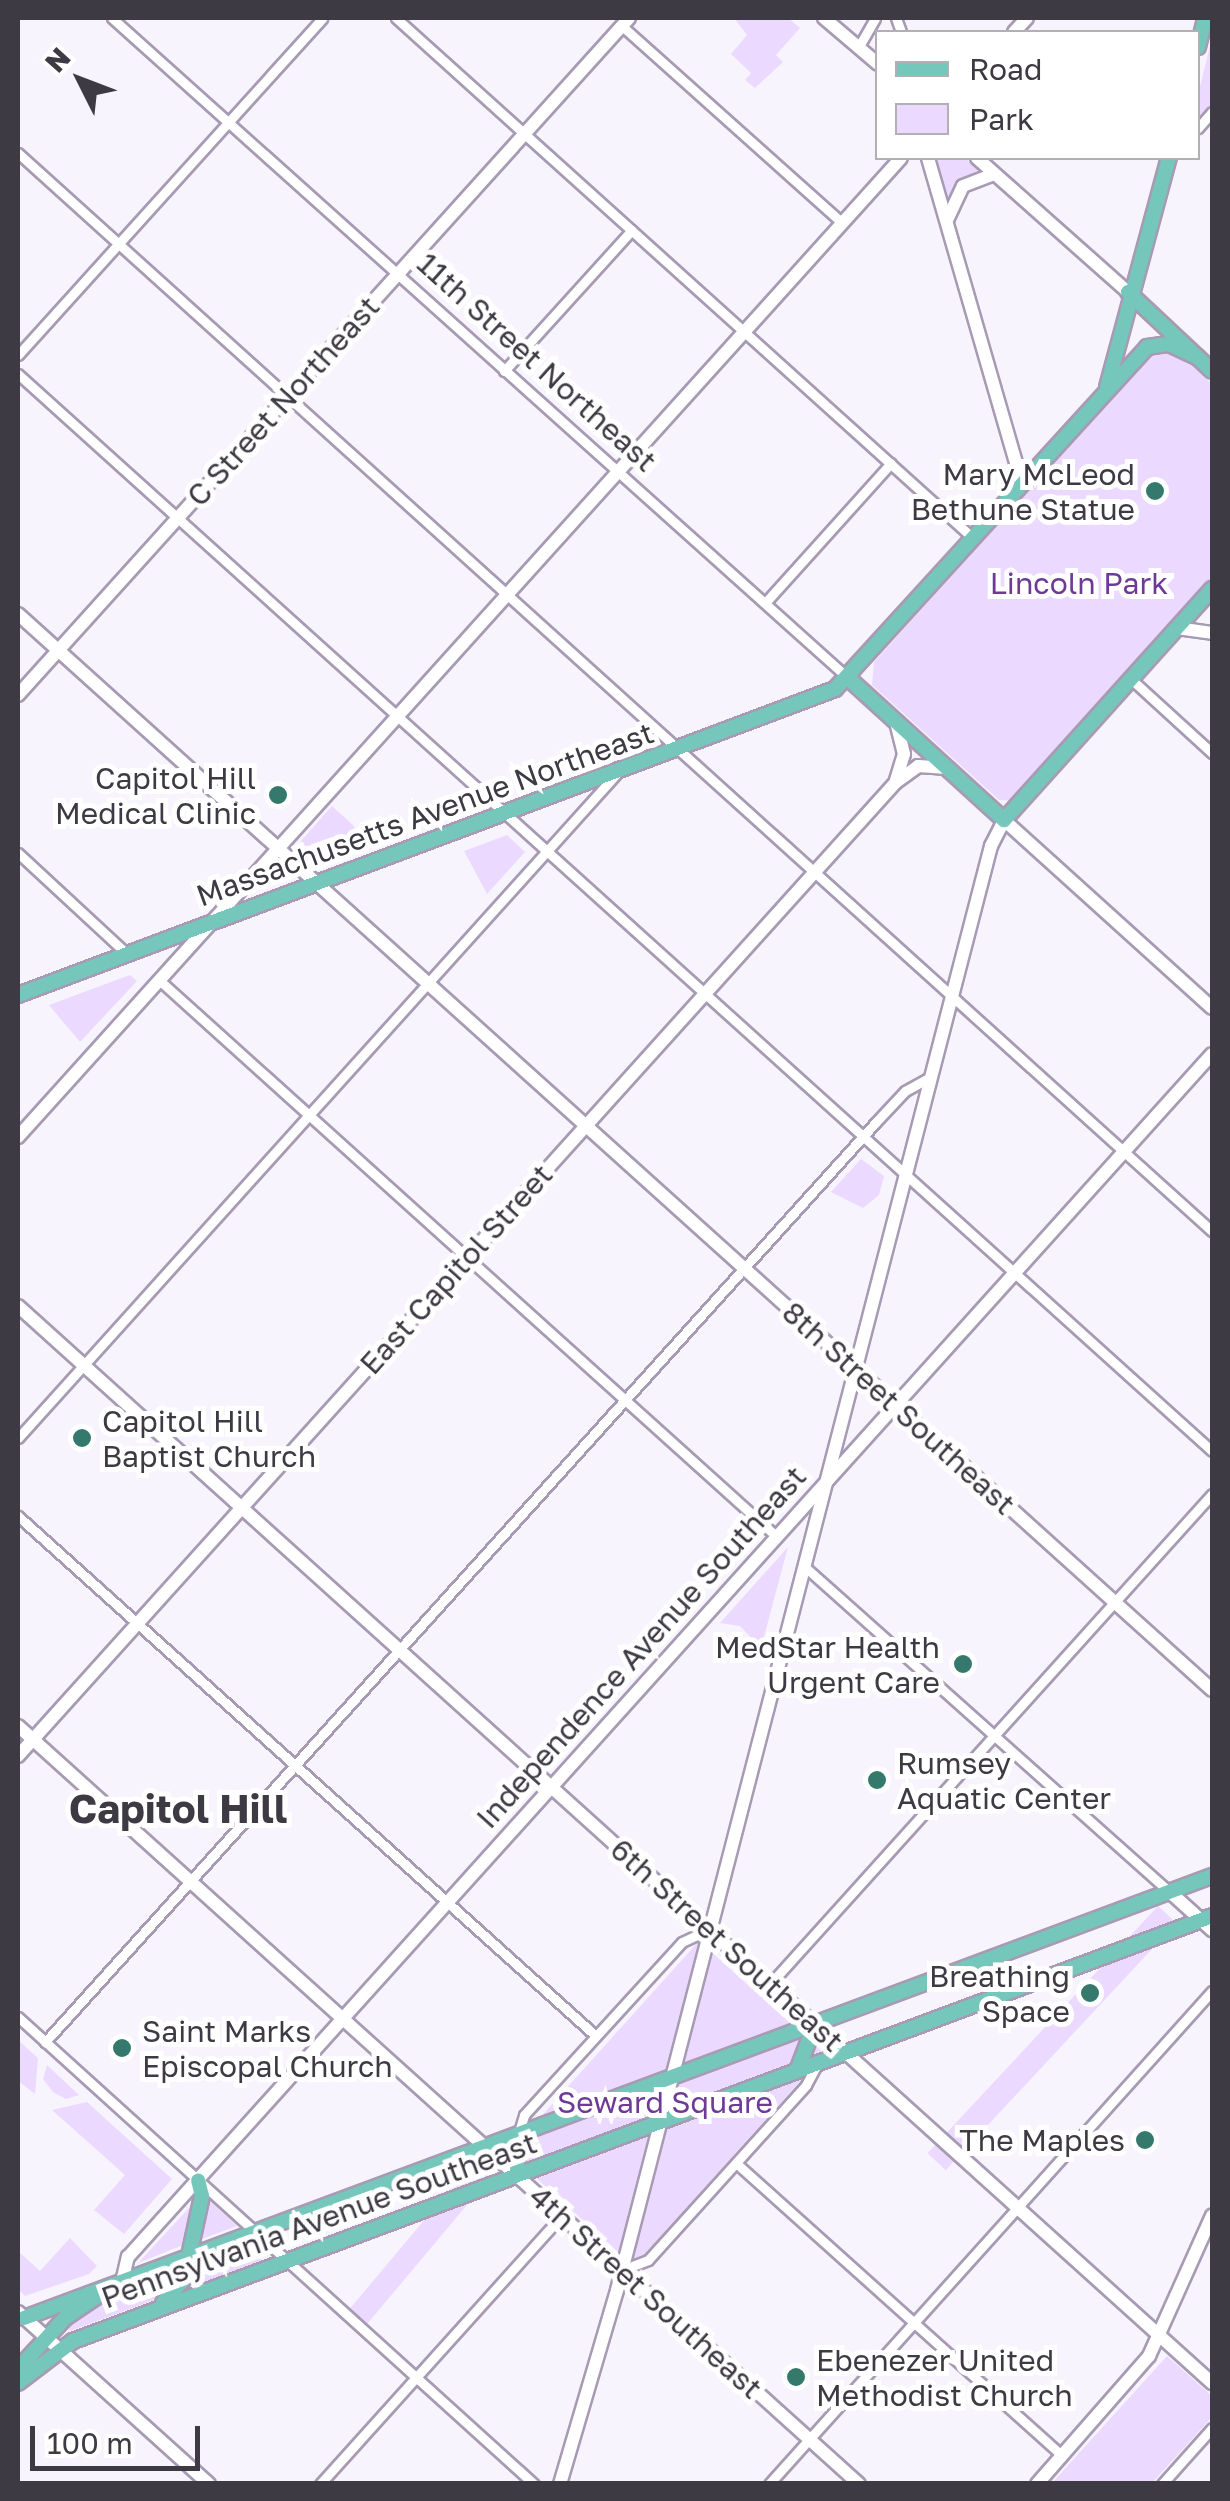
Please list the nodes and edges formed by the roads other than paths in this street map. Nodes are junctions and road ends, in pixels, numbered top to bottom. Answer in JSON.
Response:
{"nodes":[{"id":1,"x":112,"y":18,"type":"edge"},
{"id":2,"x":322,"y":18,"type":"edge"},
{"id":3,"x":396,"y":18,"type":"edge"},
{"id":4,"x":824,"y":18,"type":"edge"},
{"id":5,"x":875,"y":18,"type":"edge"},
{"id":6,"x":625,"y":22,"type":"edge"},
{"id":7,"x":858,"y":48,"type":"junction"},
{"id":8,"x":875,"y":62,"type":"edge"},
{"id":9,"x":228,"y":122,"type":"junction"},
{"id":10,"x":524,"y":133,"type":"junction"},
{"id":11,"x":18,"y":153,"type":"edge"},
{"id":12,"x":898,"y":160,"type":"edge"},
{"id":13,"x":929,"y":160,"type":"edge"},
{"id":14,"x":979,"y":160,"type":"edge"},
{"id":15,"x":1168,"y":160,"type":"edge"},
{"id":16,"x":994,"y":174,"type":"junction"},
{"id":17,"x":948,"y":218,"type":"junction"},
{"id":18,"x":842,"y":223,"type":"junction"},
{"id":19,"x":632,"y":230,"type":"junction"},
{"id":20,"x":118,"y":244,"type":"junction"},
{"id":21,"x":397,"y":275,"type":"junction"},
{"id":22,"x":1128,"y":292,"type":"junction"},
{"id":23,"x":744,"y":331,"type":"junction"},
{"id":24,"x":18,"y":356,"type":"edge"},
{"id":25,"x":1197,"y":356,"type":"junction"},
{"id":26,"x":1212,"y":370,"type":"edge"},
{"id":27,"x":504,"y":371,"type":"junction"},
{"id":28,"x":18,"y":374,"type":"edge"},
{"id":29,"x":1105,"y":392,"type":"junction"},
{"id":30,"x":287,"y":396,"type":"junction"},
{"id":31,"x":890,"y":464,"type":"junction"},
{"id":32,"x":618,"y":472,"type":"junction"},
{"id":33,"x":1022,"y":484,"type":"junction"},
{"id":34,"x":177,"y":518,"type":"junction"},
{"id":35,"x":973,"y":538,"type":"junction"},
{"id":36,"x":1212,"y":589,"type":"edge"},
{"id":37,"x":507,"y":594,"type":"junction"},
{"id":38,"x":765,"y":603,"type":"junction"},
{"id":39,"x":18,"y":614,"type":"edge"},
{"id":40,"x":1178,"y":628,"type":"junction"},
{"id":41,"x":1212,"y":634,"type":"edge"},
{"id":42,"x":58,"y":650,"type":"junction"},
{"id":43,"x":848,"y":678,"type":"junction"},
{"id":44,"x":1131,"y":679,"type":"junction"},
{"id":45,"x":18,"y":695,"type":"edge"},
{"id":46,"x":398,"y":716,"type":"junction"},
{"id":47,"x":896,"y":722,"type":"junction"},
{"id":48,"x":678,"y":749,"type":"junction"},
{"id":49,"x":1212,"y":752,"type":"edge"},
{"id":50,"x":949,"y":769,"type":"junction"},
{"id":51,"x":619,"y":771,"type":"junction"},
{"id":52,"x":895,"y":783,"type":"junction"},
{"id":53,"x":505,"y":813,"type":"junction"},
{"id":54,"x":1004,"y":820,"type":"junction"},
{"id":55,"x":278,"y":848,"type":"junction"},
{"id":56,"x":546,"y":851,"type":"junction"},
{"id":57,"x":18,"y":854,"type":"edge"},
{"id":58,"x":815,"y":872,"type":"junction"},
{"id":59,"x":318,"y":883,"type":"junction"},
{"id":60,"x":210,"y":923,"type":"junction"},
{"id":61,"x":128,"y":954,"type":"junction"},
{"id":62,"x":158,"y":979,"type":"junction"},
{"id":63,"x":427,"y":983,"type":"junction"},
{"id":64,"x":705,"y":994,"type":"junction"},
{"id":65,"x":952,"y":994,"type":"junction"},
{"id":66,"x":18,"y":996,"type":"edge"},
{"id":67,"x":1212,"y":1008,"type":"edge"},
{"id":68,"x":1212,"y":1054,"type":"edge"},
{"id":69,"x":930,"y":1077,"type":"junction"},
{"id":70,"x":308,"y":1115,"type":"junction"},
{"id":71,"x":586,"y":1126,"type":"junction"},
{"id":72,"x":18,"y":1136,"type":"edge"},
{"id":73,"x":863,"y":1136,"type":"junction"},
{"id":74,"x":1124,"y":1151,"type":"junction"},
{"id":75,"x":906,"y":1174,"type":"junction"},
{"id":76,"x":1212,"y":1231,"type":"edge"},
{"id":77,"x":467,"y":1258,"type":"junction"},
{"id":78,"x":744,"y":1268,"type":"junction"},
{"id":79,"x":1014,"y":1273,"type":"junction"},
{"id":80,"x":18,"y":1306,"type":"edge"},
{"id":81,"x":83,"y":1365,"type":"junction"},
{"id":82,"x":855,"y":1368,"type":"junction"},
{"id":83,"x":624,"y":1400,"type":"junction"},
{"id":84,"x":896,"y":1404,"type":"junction"},
{"id":85,"x":18,"y":1438,"type":"edge"},
{"id":86,"x":1212,"y":1451,"type":"edge"},
{"id":87,"x":826,"y":1483,"type":"junction"},
{"id":88,"x":1212,"y":1494,"type":"edge"},
{"id":89,"x":242,"y":1508,"type":"junction"},
{"id":90,"x":18,"y":1516,"type":"edge"},
{"id":91,"x":776,"y":1538,"type":"junction"},
{"id":92,"x":804,"y":1567,"type":"junction"},
{"id":93,"x":1115,"y":1602,"type":"junction"},
{"id":94,"x":137,"y":1624,"type":"junction"},
{"id":95,"x":400,"y":1650,"type":"junction"},
{"id":96,"x":1212,"y":1690,"type":"edge"},
{"id":97,"x":18,"y":1726,"type":"edge"},
{"id":98,"x":996,"y":1735,"type":"junction"},
{"id":99,"x":32,"y":1740,"type":"junction"},
{"id":100,"x":18,"y":1756,"type":"edge"},
{"id":101,"x":295,"y":1766,"type":"junction"},
{"id":102,"x":551,"y":1787,"type":"junction"},
{"id":103,"x":1212,"y":1876,"type":"edge"},
{"id":104,"x":191,"y":1882,"type":"junction"},
{"id":105,"x":1170,"y":1892,"type":"junction"},
{"id":106,"x":447,"y":1903,"type":"junction"},
{"id":107,"x":1209,"y":1922,"type":"edge"},
{"id":108,"x":710,"y":1929,"type":"junction"},
{"id":109,"x":770,"y":1984,"type":"junction"},
{"id":110,"x":1212,"y":1991,"type":"edge"},
{"id":111,"x":18,"y":2017,"type":"edge"},
{"id":112,"x":343,"y":2018,"type":"junction"},
{"id":113,"x":815,"y":2024,"type":"junction"},
{"id":114,"x":596,"y":2036,"type":"junction"},
{"id":115,"x":46,"y":2042,"type":"junction"},
{"id":116,"x":846,"y":2053,"type":"junction"},
{"id":117,"x":818,"y":2064,"type":"junction"},
{"id":118,"x":796,"y":2071,"type":"junction"},
{"id":119,"x":671,"y":2078,"type":"junction"},
{"id":120,"x":660,"y":2122,"type":"junction"},
{"id":121,"x":518,"y":2135,"type":"junction"},
{"id":122,"x":486,"y":2147,"type":"junction"},
{"id":123,"x":736,"y":2163,"type":"junction"},
{"id":124,"x":517,"y":2176,"type":"junction"},
{"id":125,"x":198,"y":2180,"type":"junction"},
{"id":126,"x":1017,"y":2207,"type":"junction"},
{"id":127,"x":562,"y":2215,"type":"junction"},
{"id":128,"x":1212,"y":2216,"type":"edge"},
{"id":129,"x":256,"y":2232,"type":"junction"},
{"id":130,"x":189,"y":2258,"type":"junction"},
{"id":131,"x":288,"y":2261,"type":"junction"},
{"id":132,"x":622,"y":2270,"type":"junction"},
{"id":133,"x":118,"y":2284,"type":"junction"},
{"id":134,"x":21,"y":2315,"type":"edge"},
{"id":135,"x":141,"y":2316,"type":"junction"},
{"id":136,"x":913,"y":2322,"type":"junction"},
{"id":137,"x":1160,"y":2336,"type":"junction"},
{"id":138,"x":46,"y":2337,"type":"junction"},
{"id":139,"x":59,"y":2348,"type":"junction"},
{"id":140,"x":18,"y":2369,"type":"edge"},
{"id":141,"x":417,"y":2377,"type":"junction"},
{"id":142,"x":18,"y":2383,"type":"edge"},
{"id":143,"x":1212,"y":2383,"type":"edge"},
{"id":144,"x":1212,"y":2428,"type":"edge"},
{"id":145,"x":809,"y":2438,"type":"junction"},
{"id":146,"x":1062,"y":2456,"type":"junction"},
{"id":147,"x":210,"y":2484,"type":"edge"},
{"id":148,"x":320,"y":2484,"type":"edge"},
{"id":149,"x":534,"y":2484,"type":"edge"},
{"id":150,"x":560,"y":2484,"type":"edge"},
{"id":151,"x":768,"y":2484,"type":"edge"},
{"id":152,"x":859,"y":2484,"type":"edge"},
{"id":153,"x":1037,"y":2484,"type":"edge"},
{"id":154,"x":1162,"y":2484,"type":"edge"}],
"edges":[{"from":1,"to":9,"type":"street","name":"11th Street Northeast"},
{"from":2,"to":9,"type":"street"},
{"from":3,"to":10,"type":"street"},
{"from":4,"to":7,"type":"main road"},
{"from":5,"to":7,"type":"street"},
{"from":6,"to":10,"type":"main road","name":"C Street Northeast"},
{"from":6,"to":18,"type":"street"},
{"from":7,"to":8,"type":"main road"},
{"from":9,"to":20,"type":"street"},
{"from":9,"to":21,"type":"street","name":"11th Street Northeast"},
{"from":10,"to":19,"type":"street"},
{"from":10,"to":21,"type":"main road","name":"C Street Northeast"},
{"from":11,"to":20,"type":"street"},
{"from":12,"to":18,"type":"main road"},
{"from":13,"to":17,"type":"main road"},
{"from":14,"to":16,"type":"main road"},
{"from":15,"to":22,"type":"main road"},
{"from":16,"to":17,"type":"main road"},
{"from":16,"to":22,"type":"main road"},
{"from":17,"to":33,"type":"main road"},
{"from":18,"to":23,"type":"main road"},
{"from":19,"to":23,"type":"street"},
{"from":19,"to":27,"type":"street"},
{"from":20,"to":24,"type":"street"},
{"from":20,"to":30,"type":"street"},
{"from":21,"to":27,"type":"street","name":"11th Street Northeast"},
{"from":21,"to":30,"type":"main road","name":"C Street Northeast"},
{"from":22,"to":25,"type":"main road"},
{"from":22,"to":29,"type":"main road"},
{"from":23,"to":31,"type":"street"},
{"from":23,"to":32,"type":"main road"},
{"from":25,"to":26,"type":"main road"},
{"from":25,"to":29,"type":"main road","name":"Massachusetts Avenue Northeast"},
{"from":27,"to":32,"type":"street","name":"11th Street Northeast"},
{"from":28,"to":34,"type":"street"},
{"from":29,"to":33,"type":"main road","name":"Massachusetts Avenue Northeast"},
{"from":30,"to":34,"type":"main road","name":"C Street Northeast"},
{"from":30,"to":37,"type":"street"},
{"from":31,"to":35,"type":"street"},
{"from":31,"to":38,"type":"street"},
{"from":32,"to":37,"type":"main road"},
{"from":32,"to":38,"type":"street","name":"11th Street Northeast"},
{"from":33,"to":35,"type":"main road","name":"Massachusetts Avenue Northeast"},
{"from":34,"to":42,"type":"main road","name":"C Street Northeast"},
{"from":34,"to":46,"type":"street"},
{"from":35,"to":43,"type":"main road","name":"Massachusetts Avenue Northeast"},
{"from":36,"to":40,"type":"main road"},
{"from":37,"to":46,"type":"main road"},
{"from":37,"to":48,"type":"street"},
{"from":38,"to":43,"type":"street","name":"11th Street Northeast"},
{"from":39,"to":42,"type":"main road","name":"8th Street Southeast"},
{"from":40,"to":41,"type":"main road"},
{"from":40,"to":44,"type":"main road"},
{"from":42,"to":45,"type":"main road","name":"C Street Northeast"},
{"from":42,"to":55,"type":"main road","name":"8th Street Southeast"},
{"from":43,"to":47,"type":"main road","name":"11th Street Northeast"},
{"from":43,"to":48,"type":"main road","name":"Massachusetts Avenue Northeast"},
{"from":44,"to":49,"type":"street"},
{"from":44,"to":54,"type":"main road"},
{"from":46,"to":53,"type":"street"},
{"from":46,"to":55,"type":"main road"},
{"from":47,"to":50,"type":"main road","name":"11th Street Northeast"},
{"from":47,"to":52,"type":"main road"},
{"from":48,"to":51,"type":"main road","name":"Massachusetts Avenue Northeast"},
{"from":48,"to":58,"type":"street"},
{"from":50,"to":52,"type":"main road"},
{"from":50,"to":54,"type":"main road","name":"11th Street Northeast"},
{"from":51,"to":53,"type":"main road","name":"Massachusetts Avenue Northeast"},
{"from":51,"to":56,"type":"street"},
{"from":52,"to":58,"type":"main road","name":"East Capitol Street"},
{"from":53,"to":56,"type":"street"},
{"from":53,"to":59,"type":"main road","name":"Massachusetts Avenue Northeast"},
{"from":54,"to":65,"type":"main road"},
{"from":54,"to":67,"type":"main road"},
{"from":55,"to":59,"type":"main road","name":"8th Street Southeast"},
{"from":55,"to":60,"type":"main road"},
{"from":56,"to":63,"type":"street"},
{"from":56,"to":64,"type":"street"},
{"from":57,"to":61,"type":"street"},
{"from":58,"to":64,"type":"main road","name":"East Capitol Street"},
{"from":58,"to":65,"type":"street"},
{"from":59,"to":60,"type":"main road","name":"Massachusetts Avenue Northeast"},
{"from":59,"to":63,"type":"main road","name":"8th Street Southeast"},
{"from":60,"to":61,"type":"main road","name":"Massachusetts Avenue Northeast"},
{"from":60,"to":62,"type":"main road"},
{"from":61,"to":66,"type":"main road","name":"Massachusetts Avenue Northeast"},
{"from":62,"to":70,"type":"street"},
{"from":62,"to":72,"type":"main road"},
{"from":63,"to":70,"type":"street"},
{"from":63,"to":71,"type":"main road","name":"8th Street Southeast"},
{"from":64,"to":71,"type":"main road","name":"East Capitol Street"},
{"from":64,"to":73,"type":"street"},
{"from":65,"to":69,"type":"main road"},
{"from":65,"to":74,"type":"street"},
{"from":68,"to":74,"type":"main road","name":"Independence Avenue Southeast"},
{"from":69,"to":73,"type":"street"},
{"from":69,"to":75,"type":"main road"},
{"from":70,"to":77,"type":"street"},
{"from":70,"to":81,"type":"street"},
{"from":71,"to":77,"type":"main road","name":"East Capitol Street"},
{"from":71,"to":78,"type":"main road","name":"8th Street Southeast"},
{"from":73,"to":75,"type":"street"},
{"from":73,"to":78,"type":"street"},
{"from":74,"to":76,"type":"street"},
{"from":74,"to":79,"type":"main road","name":"Independence Avenue Southeast"},
{"from":75,"to":79,"type":"street"},
{"from":75,"to":82,"type":"main road"},
{"from":77,"to":83,"type":"street"},
{"from":77,"to":89,"type":"main road","name":"East Capitol Street"},
{"from":78,"to":82,"type":"main road","name":"8th Street Southeast"},
{"from":78,"to":83,"type":"street"},
{"from":79,"to":84,"type":"main road","name":"Independence Avenue Southeast"},
{"from":79,"to":86,"type":"street"},
{"from":80,"to":81,"type":"main road","name":"6th Street Southeast"},
{"from":81,"to":85,"type":"street"},
{"from":81,"to":89,"type":"main road","name":"6th Street Southeast"},
{"from":82,"to":84,"type":"main road","name":"8th Street Southeast"},
{"from":82,"to":87,"type":"main road"},
{"from":83,"to":91,"type":"street"},
{"from":83,"to":95,"type":"street"},
{"from":84,"to":87,"type":"main road","name":"Independence Avenue Southeast"},
{"from":84,"to":93,"type":"main road","name":"8th Street Southeast"},
{"from":87,"to":91,"type":"main road","name":"Independence Avenue Southeast"},
{"from":87,"to":92,"type":"main road"},
{"from":88,"to":93,"type":"street"},
{"from":89,"to":94,"type":"main road","name":"East Capitol Street"},
{"from":89,"to":95,"type":"main road","name":"6th Street Southeast"},
{"from":90,"to":94,"type":"street"},
{"from":91,"to":102,"type":"main road","name":"Independence Avenue Southeast"},
{"from":92,"to":98,"type":"street"},
{"from":92,"to":108,"type":"main road"},
{"from":93,"to":96,"type":"main road","name":"8th Street Southeast"},
{"from":93,"to":98,"type":"street"},
{"from":94,"to":99,"type":"main road","name":"East Capitol Street"},
{"from":94,"to":101,"type":"street"},
{"from":95,"to":101,"type":"street"},
{"from":95,"to":102,"type":"main road","name":"6th Street Southeast"},
{"from":97,"to":99,"type":"main road","name":"4th Street Southeast"},
{"from":98,"to":105,"type":"street"},
{"from":98,"to":109,"type":"street"},
{"from":99,"to":100,"type":"main road","name":"East Capitol Street"},
{"from":99,"to":104,"type":"main road","name":"4th Street Southeast"},
{"from":101,"to":104,"type":"street"},
{"from":101,"to":106,"type":"street"},
{"from":102,"to":106,"type":"main road","name":"Independence Avenue Southeast"},
{"from":102,"to":108,"type":"main road","name":"6th Street Southeast"},
{"from":103,"to":105,"type":"main road","name":"Pennsylvania Avenue Southeast"},
{"from":104,"to":112,"type":"main road","name":"4th Street Southeast"},
{"from":104,"to":115,"type":"street"},
{"from":105,"to":107,"type":"main road"},
{"from":105,"to":113,"type":"main road","name":"Pennsylvania Avenue Southeast"},
{"from":106,"to":112,"type":"main road","name":"Independence Avenue Southeast"},
{"from":106,"to":114,"type":"street"},
{"from":107,"to":116,"type":"main road","name":"Pennsylvania Avenue Southeast"},
{"from":108,"to":109,"type":"main road","name":"6th Street Southeast"},
{"from":108,"to":114,"type":"street"},
{"from":108,"to":119,"type":"main road"},
{"from":109,"to":113,"type":"main road","name":"6th Street Southeast"},
{"from":110,"to":126,"type":"street"},
{"from":111,"to":115,"type":"street"},
{"from":112,"to":122,"type":"main road","name":"4th Street Southeast"},
{"from":112,"to":125,"type":"main road","name":"Independence Avenue Southeast"},
{"from":113,"to":116,"type":"main road","name":"6th Street Southeast"},
{"from":113,"to":118,"type":"main road"},
{"from":113,"to":119,"type":"main road","name":"Pennsylvania Avenue Southeast"},
{"from":114,"to":121,"type":"street"},
{"from":115,"to":125,"type":"street"},
{"from":116,"to":117,"type":"main road","name":"Pennsylvania Avenue Southeast"},
{"from":116,"to":126,"type":"main road","name":"6th Street Southeast"},
{"from":117,"to":118,"type":"main road","name":"Pennsylvania Avenue Southeast"},
{"from":117,"to":123,"type":"street"},
{"from":118,"to":120,"type":"main road","name":"Pennsylvania Avenue Southeast"},
{"from":119,"to":120,"type":"main road"},
{"from":119,"to":121,"type":"main road","name":"Pennsylvania Avenue Southeast"},
{"from":120,"to":124,"type":"main road","name":"Pennsylvania Avenue Southeast"},
{"from":120,"to":132,"type":"main road"},
{"from":121,"to":122,"type":"main road","name":"Pennsylvania Avenue Southeast"},
{"from":121,"to":124,"type":"main road"},
{"from":122,"to":124,"type":"main road","name":"4th Street Southeast"},
{"from":122,"to":129,"type":"main road","name":"Pennsylvania Avenue Southeast"},
{"from":123,"to":132,"type":"street"},
{"from":123,"to":136,"type":"street"},
{"from":124,"to":127,"type":"main road","name":"4th Street Southeast"},
{"from":124,"to":131,"type":"main road","name":"Pennsylvania Avenue Southeast"},
{"from":125,"to":129,"type":"street"},
{"from":125,"to":130,"type":"main road"},
{"from":125,"to":133,"type":"main road","name":"Independence Avenue Southeast"},
{"from":126,"to":136,"type":"street"},
{"from":126,"to":137,"type":"main road","name":"6th Street Southeast"},
{"from":127,"to":132,"type":"main road","name":"4th Street Southeast"},
{"from":127,"to":141,"type":"street"},
{"from":128,"to":137,"type":"main road"},
{"from":129,"to":130,"type":"main road","name":"Pennsylvania Avenue Southeast"},
{"from":129,"to":131,"type":"street"},
{"from":130,"to":133,"type":"main road","name":"Pennsylvania Avenue Southeast"},
{"from":130,"to":135,"type":"main road"},
{"from":131,"to":135,"type":"main road","name":"Pennsylvania Avenue Southeast"},
{"from":131,"to":141,"type":"street"},
{"from":132,"to":145,"type":"main road","name":"4th Street Southeast"},
{"from":132,"to":150,"type":"main road"},
{"from":133,"to":134,"type":"main road"},
{"from":133,"to":138,"type":"main road","name":"Independence Avenue Southeast"},
{"from":134,"to":138,"type":"main road"},
{"from":135,"to":139,"type":"main road","name":"Pennsylvania Avenue Southeast"},
{"from":136,"to":145,"type":"street"},
{"from":136,"to":146,"type":"street"},
{"from":137,"to":143,"type":"main road","name":"6th Street Southeast"},
{"from":137,"to":146,"type":"main road"},
{"from":138,"to":139,"type":"main road"},
{"from":138,"to":140,"type":"main road","name":"Independence Avenue Southeast"},
{"from":139,"to":142,"type":"main road","name":"Pennsylvania Avenue Southeast"},
{"from":139,"to":147,"type":"main road"},
{"from":141,"to":148,"type":"street"},
{"from":141,"to":149,"type":"street"},
{"from":144,"to":154,"type":"street"},
{"from":145,"to":151,"type":"street"},
{"from":145,"to":152,"type":"main road","name":"4th Street Southeast"},
{"from":146,"to":153,"type":"main road"}]}
